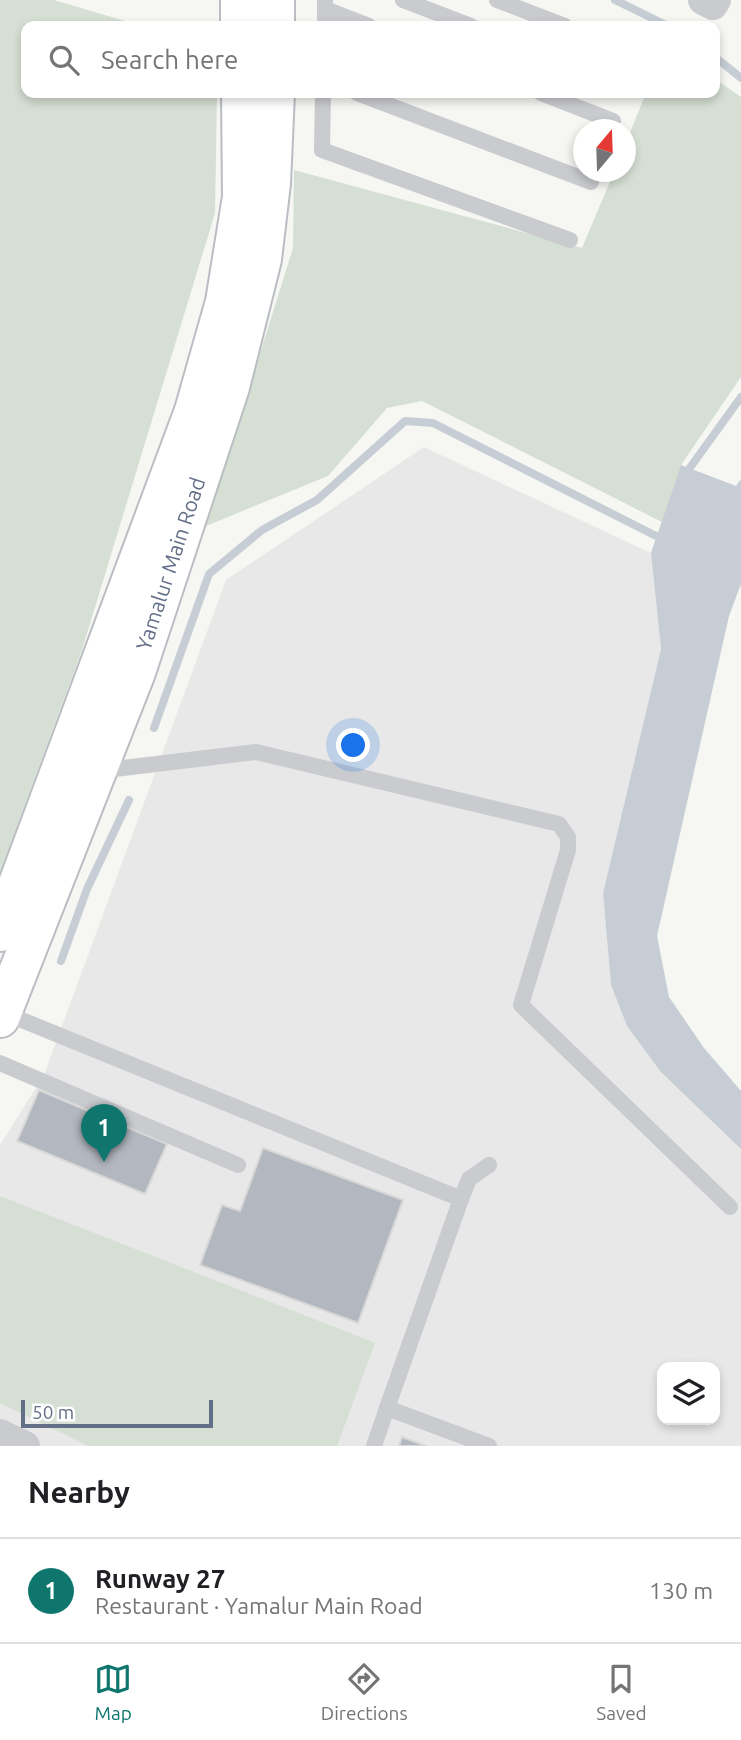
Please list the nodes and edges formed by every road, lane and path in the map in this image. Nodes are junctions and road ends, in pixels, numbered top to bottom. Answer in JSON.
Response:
{"nodes":[{"id":1,"x":240,"y":0,"type":"edge"},
{"id":2,"x":275,"y":0,"type":"edge"},
{"id":3,"x":403,"y":0,"type":"edge"},
{"id":4,"x":497,"y":0,"type":"edge"},
{"id":5,"x":703,"y":0,"type":"edge"},
{"id":6,"x":716,"y":0,"type":"edge"},
{"id":7,"x":325,"y":5,"type":"edge"},
{"id":8,"x":240,"y":21,"type":"edge"},
{"id":9,"x":275,"y":21,"type":"edge"},
{"id":10,"x":359,"y":21,"type":"edge"},
{"id":11,"x":458,"y":21,"type":"edge"},
{"id":12,"x":552,"y":21,"type":"edge"},
{"id":13,"x":241,"y":98,"type":"edge"},
{"id":14,"x":275,"y":98,"type":"edge"},
{"id":15,"x":323,"y":98,"type":"edge"},
{"id":16,"x":370,"y":98,"type":"edge"},
{"id":17,"x":554,"y":98,"type":"edge"},
{"id":18,"x":608,"y":119,"type":"edge"},
{"id":19,"x":573,"y":175,"type":"edge"},
{"id":20,"x":570,"y":240,"type":"dead end"},
{"id":21,"x":98,"y":771,"type":"junction"},
{"id":22,"x":0,"y":932,"type":"edge"},
{"id":23,"x":1,"y":1014,"type":"edge"},
{"id":24,"x":0,"y":1063,"type":"edge"},
{"id":25,"x":238,"y":1164,"type":"dead end"},
{"id":26,"x":489,"y":1165,"type":"dead end"},
{"id":27,"x":461,"y":1199,"type":"junction"},
{"id":28,"x":730,"y":1207,"type":"dead end"},
{"id":29,"x":387,"y":1408,"type":"junction"},
{"id":30,"x":0,"y":1434,"type":"edge"},
{"id":31,"x":24,"y":1446,"type":"edge"},
{"id":32,"x":374,"y":1446,"type":"edge"},
{"id":33,"x":489,"y":1446,"type":"edge"}],
"edges":[{"from":1,"to":8,"type":"street"},
{"from":2,"to":9,"type":"street"},
{"from":3,"to":11,"type":"lane"},
{"from":4,"to":12,"type":"lane"},
{"from":5,"to":6,"type":"street"},
{"from":7,"to":10,"type":"lane"},
{"from":13,"to":22,"type":"street","name":"Yamalur Main Road"},
{"from":14,"to":21,"type":"street","name":"Yamalur Main Road"},
{"from":15,"to":20,"type":"lane"},
{"from":16,"to":19,"type":"lane"},
{"from":17,"to":18,"type":"lane"},
{"from":21,"to":23,"type":"street","name":"Yamalur Main Road"},
{"from":21,"to":28,"type":"lane"},
{"from":23,"to":27,"type":"lane"},
{"from":24,"to":25,"type":"lane"},
{"from":26,"to":27,"type":"lane"},
{"from":27,"to":29,"type":"lane"},
{"from":29,"to":32,"type":"lane"},
{"from":29,"to":33,"type":"lane"},
{"from":30,"to":31,"type":"street"}]}
